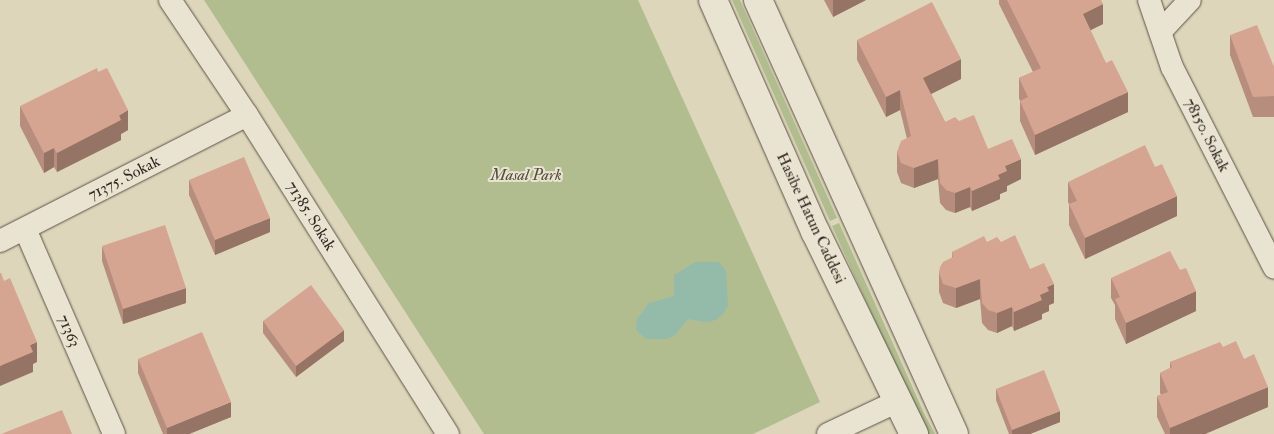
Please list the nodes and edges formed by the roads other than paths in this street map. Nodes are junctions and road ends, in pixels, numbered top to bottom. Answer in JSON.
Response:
{"nodes":[{"id":1,"x":170,"y":0,"type":"edge"},
{"id":2,"x":713,"y":0,"type":"edge"},
{"id":3,"x":758,"y":0,"type":"edge"},
{"id":4,"x":1149,"y":0,"type":"edge"},
{"id":5,"x":1190,"y":0,"type":"edge"},
{"id":6,"x":1161,"y":31,"type":"junction"},
{"id":7,"x":247,"y":115,"type":"junction"},
{"id":8,"x":25,"y":229,"type":"junction"},
{"id":9,"x":0,"y":241,"type":"edge"},
{"id":10,"x":1274,"y":267,"type":"edge"},
{"id":11,"x":898,"y":401,"type":"junction"},
{"id":12,"x":114,"y":434,"type":"edge"},
{"id":13,"x":448,"y":434,"type":"edge"},
{"id":14,"x":828,"y":434,"type":"edge"},
{"id":15,"x":914,"y":434,"type":"edge"},
{"id":16,"x":954,"y":434,"type":"edge"}],
"edges":[{"from":1,"to":7,"type":"street","name":"71385. Sokak"},
{"from":2,"to":11,"type":"main road","name":"Hasibe Hatun Caddesi"},
{"from":3,"to":16,"type":"main road"},
{"from":4,"to":6,"type":"street","name":"78150. Sokak"},
{"from":5,"to":6,"type":"street"},
{"from":6,"to":10,"type":"street","name":"78150. Sokak"},
{"from":7,"to":8,"type":"street","name":"71375. Sokak"},
{"from":7,"to":13,"type":"street","name":"71385. Sokak"},
{"from":8,"to":9,"type":"street","name":"71375. Sokak"},
{"from":8,"to":12,"type":"street","name":"71363"},
{"from":11,"to":14,"type":"street"},
{"from":11,"to":15,"type":"main road","name":"Hasibe Hatun Caddesi"}]}
